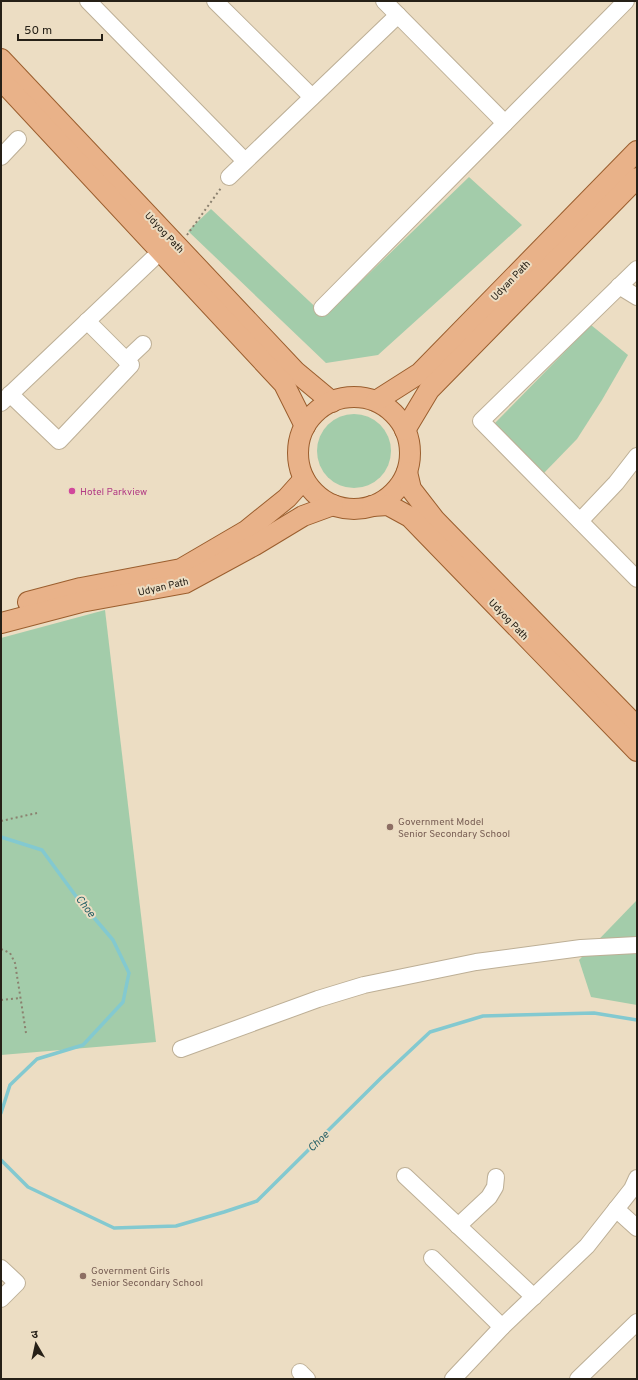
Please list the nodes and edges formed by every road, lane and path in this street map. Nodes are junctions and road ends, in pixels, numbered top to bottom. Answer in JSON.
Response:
{"nodes":[{"id":1,"x":88,"y":1,"type":"edge"},
{"id":2,"x":215,"y":1,"type":"edge"},
{"id":3,"x":384,"y":1,"type":"edge"},
{"id":4,"x":626,"y":1,"type":"edge"},
{"id":5,"x":398,"y":15,"type":"junction"},
{"id":6,"x":1,"y":58,"type":"edge"},
{"id":7,"x":1,"y":80,"type":"edge"},
{"id":8,"x":312,"y":97,"type":"junction"},
{"id":9,"x":505,"y":123,"type":"junction"},
{"id":10,"x":18,"y":139,"type":"dead end"},
{"id":11,"x":637,"y":151,"type":"edge"},
{"id":12,"x":1,"y":156,"type":"edge"},
{"id":13,"x":245,"y":161,"type":"junction"},
{"id":14,"x":229,"y":178,"type":"joint"},
{"id":15,"x":637,"y":178,"type":"edge"},
{"id":16,"x":170,"y":249,"type":"junction"},
{"id":17,"x":637,"y":269,"type":"edge"},
{"id":18,"x":620,"y":286,"type":"junction"},
{"id":19,"x":637,"y":297,"type":"edge"},
{"id":20,"x":322,"y":308,"type":"dead end"},
{"id":21,"x":87,"y":321,"type":"junction"},
{"id":22,"x":143,"y":344,"type":"dead end"},
{"id":23,"x":126,"y":360,"type":"junction"},
{"id":24,"x":6,"y":399,"type":"edge"},
{"id":25,"x":376,"y":401,"type":"junction"},
{"id":26,"x":332,"y":402,"type":"junction"},
{"id":27,"x":305,"y":426,"type":"junction"},
{"id":28,"x":405,"y":430,"type":"junction"},
{"id":29,"x":637,"y":456,"type":"edge"},
{"id":30,"x":407,"y":472,"type":"junction"},
{"id":31,"x":304,"y":479,"type":"junction"},
{"id":32,"x":333,"y":505,"type":"junction"},
{"id":33,"x":372,"y":506,"type":"junction"},
{"id":34,"x":580,"y":521,"type":"junction"},
{"id":35,"x":637,"y":579,"type":"edge"},
{"id":36,"x":1,"y":609,"type":"edge"},
{"id":37,"x":1,"y":623,"type":"edge"},
{"id":38,"x":637,"y":727,"type":"edge"},
{"id":39,"x":637,"y":750,"type":"edge"},
{"id":40,"x":37,"y":814,"type":"dead end"},
{"id":41,"x":1,"y":822,"type":"edge"},
{"id":42,"x":637,"y":945,"type":"edge"},
{"id":43,"x":1,"y":949,"type":"edge"},
{"id":44,"x":21,"y":998,"type":"junction"},
{"id":45,"x":1,"y":1000,"type":"edge"},
{"id":46,"x":26,"y":1033,"type":"dead end"},
{"id":47,"x":181,"y":1049,"type":"dead end"},
{"id":48,"x":405,"y":1176,"type":"dead end"},
{"id":49,"x":496,"y":1177,"type":"dead end"},
{"id":50,"x":637,"y":1178,"type":"edge"},
{"id":51,"x":616,"y":1209,"type":"junction"},
{"id":52,"x":458,"y":1226,"type":"junction"},
{"id":53,"x":637,"y":1228,"type":"edge"},
{"id":54,"x":432,"y":1258,"type":"dead end"},
{"id":55,"x":1,"y":1268,"type":"edge"},
{"id":56,"x":534,"y":1297,"type":"junction"},
{"id":57,"x":1,"y":1299,"type":"edge"},
{"id":58,"x":637,"y":1322,"type":"edge"},
{"id":59,"x":502,"y":1327,"type":"junction"},
{"id":60,"x":453,"y":1379,"type":"edge"},
{"id":61,"x":578,"y":1379,"type":"edge"}],
"edges":[{"from":1,"to":13,"type":"street"},
{"from":2,"to":8,"type":"street"},
{"from":3,"to":5,"type":"street"},
{"from":4,"to":9,"type":"street"},
{"from":5,"to":8,"type":"street"},
{"from":5,"to":9,"type":"street"},
{"from":6,"to":16,"type":"main road","name":"Udyog Path"},
{"from":7,"to":16,"type":"main road","name":"Udyog Path"},
{"from":8,"to":13,"type":"street"},
{"from":9,"to":20,"type":"street"},
{"from":10,"to":12,"type":"street"},
{"from":11,"to":25,"type":"main road","name":"Udyan Path"},
{"from":13,"to":14,"type":"street"},
{"from":14,"to":16,"type":"path"},
{"from":15,"to":28,"type":"main road","name":"Udyan Path"},
{"from":16,"to":21,"type":"street"},
{"from":16,"to":26,"type":"main road","name":"Udyog Path"},
{"from":16,"to":27,"type":"main road","name":"Udyog Path"},
{"from":17,"to":18,"type":"street"},
{"from":18,"to":19,"type":"street"},
{"from":18,"to":34,"type":"street"},
{"from":21,"to":23,"type":"street"},
{"from":21,"to":24,"type":"street"},
{"from":22,"to":23,"type":"street"},
{"from":23,"to":24,"type":"street"},
{"from":25,"to":26,"type":"main road"},
{"from":25,"to":28,"type":"main road"},
{"from":26,"to":27,"type":"main road"},
{"from":27,"to":31,"type":"main road"},
{"from":28,"to":30,"type":"main road"},
{"from":29,"to":34,"type":"street"},
{"from":30,"to":33,"type":"main road"},
{"from":30,"to":38,"type":"main road","name":"Udyog Path"},
{"from":31,"to":32,"type":"main road"},
{"from":31,"to":36,"type":"main road","name":"Udyan Path"},
{"from":32,"to":33,"type":"main road"},
{"from":32,"to":37,"type":"main road","name":"Udyan Path"},
{"from":33,"to":39,"type":"main road","name":"Udyog Path"},
{"from":34,"to":35,"type":"street"},
{"from":40,"to":41,"type":"path"},
{"from":42,"to":47,"type":"street"},
{"from":43,"to":44,"type":"path"},
{"from":44,"to":45,"type":"path"},
{"from":44,"to":46,"type":"path"},
{"from":48,"to":52,"type":"street"},
{"from":49,"to":52,"type":"street"},
{"from":50,"to":51,"type":"street"},
{"from":51,"to":53,"type":"street"},
{"from":51,"to":56,"type":"street"},
{"from":52,"to":56,"type":"street"},
{"from":54,"to":59,"type":"street"},
{"from":55,"to":57,"type":"street"},
{"from":56,"to":59,"type":"street"},
{"from":58,"to":61,"type":"street"},
{"from":59,"to":60,"type":"street"}]}
